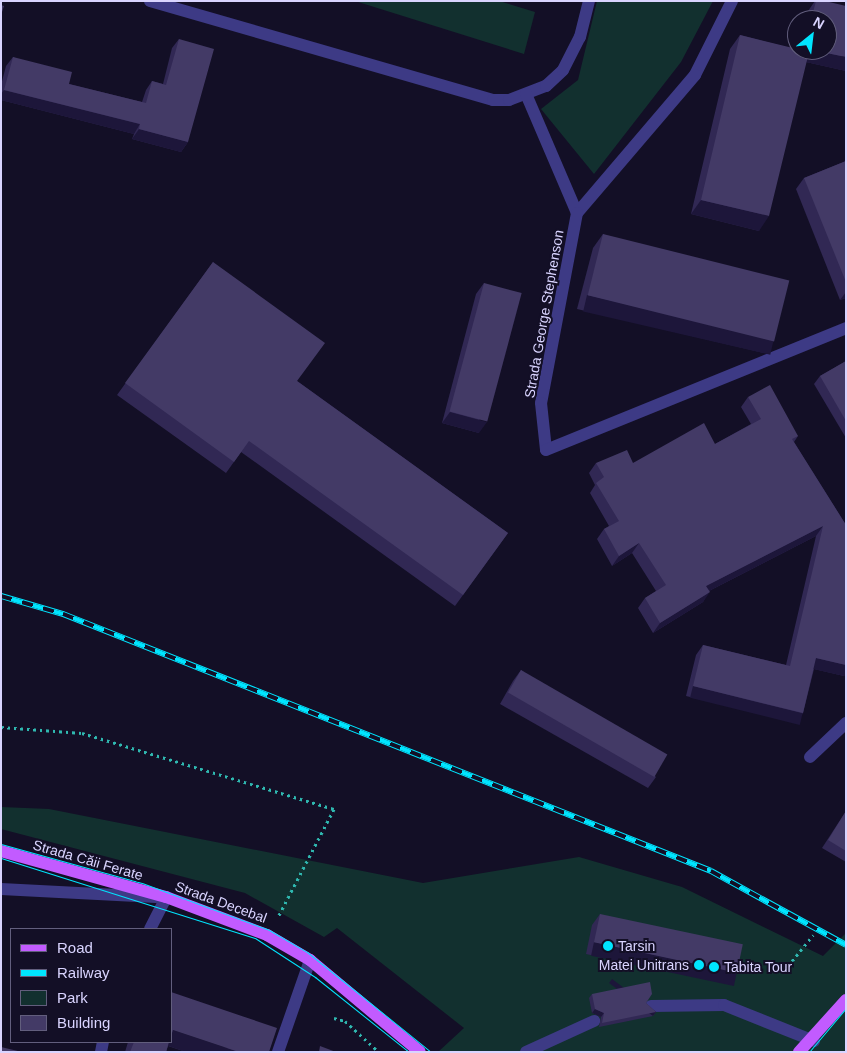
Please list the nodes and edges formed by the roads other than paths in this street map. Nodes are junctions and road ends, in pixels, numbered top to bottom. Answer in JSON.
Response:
{"nodes":[{"id":1,"x":150,"y":1,"type":"edge"},
{"id":2,"x":589,"y":1,"type":"edge"},
{"id":3,"x":732,"y":1,"type":"edge"},
{"id":4,"x":526,"y":94,"type":"junction"},
{"id":5,"x":577,"y":213,"type":"junction"},
{"id":6,"x":846,"y":328,"type":"edge"},
{"id":7,"x":846,"y":723,"type":"edge"},
{"id":8,"x":841,"y":736,"type":"edge"},
{"id":9,"x":810,"y":758,"type":"dead end"},
{"id":10,"x":1,"y":851,"type":"edge"},
{"id":11,"x":1,"y":889,"type":"edge"},
{"id":12,"x":166,"y":897,"type":"junction"},
{"id":13,"x":150,"y":928,"type":"edge"},
{"id":14,"x":310,"y":960,"type":"junction"},
{"id":15,"x":846,"y":1000,"type":"edge"},
{"id":16,"x":651,"y":1006,"type":"edge"},
{"id":17,"x":594,"y":1021,"type":"dead end"},
{"id":18,"x":814,"y":1041,"type":"junction"},
{"id":19,"x":278,"y":1052,"type":"edge"},
{"id":20,"x":420,"y":1052,"type":"edge"},
{"id":21,"x":526,"y":1052,"type":"edge"},
{"id":22,"x":799,"y":1052,"type":"edge"}],
"edges":[{"from":1,"to":4,"type":"street"},
{"from":2,"to":4,"type":"street"},
{"from":3,"to":5,"type":"street"},
{"from":4,"to":5,"type":"street"},
{"from":5,"to":6,"type":"street","name":"Strada George Stephenson"},
{"from":7,"to":8,"type":"street"},
{"from":8,"to":9,"type":"street"},
{"from":10,"to":12,"type":"main road","name":"Strada Căii Ferate"},
{"from":11,"to":12,"type":"street","name":"Strada Decebal"},
{"from":12,"to":13,"type":"street"},
{"from":12,"to":14,"type":"main road","name":"Strada Decebal"},
{"from":14,"to":19,"type":"street"},
{"from":14,"to":20,"type":"main road","name":"Strada Decebal"},
{"from":15,"to":18,"type":"main road"},
{"from":16,"to":18,"type":"street"},
{"from":17,"to":21,"type":"street"},
{"from":18,"to":22,"type":"main road"}]}
